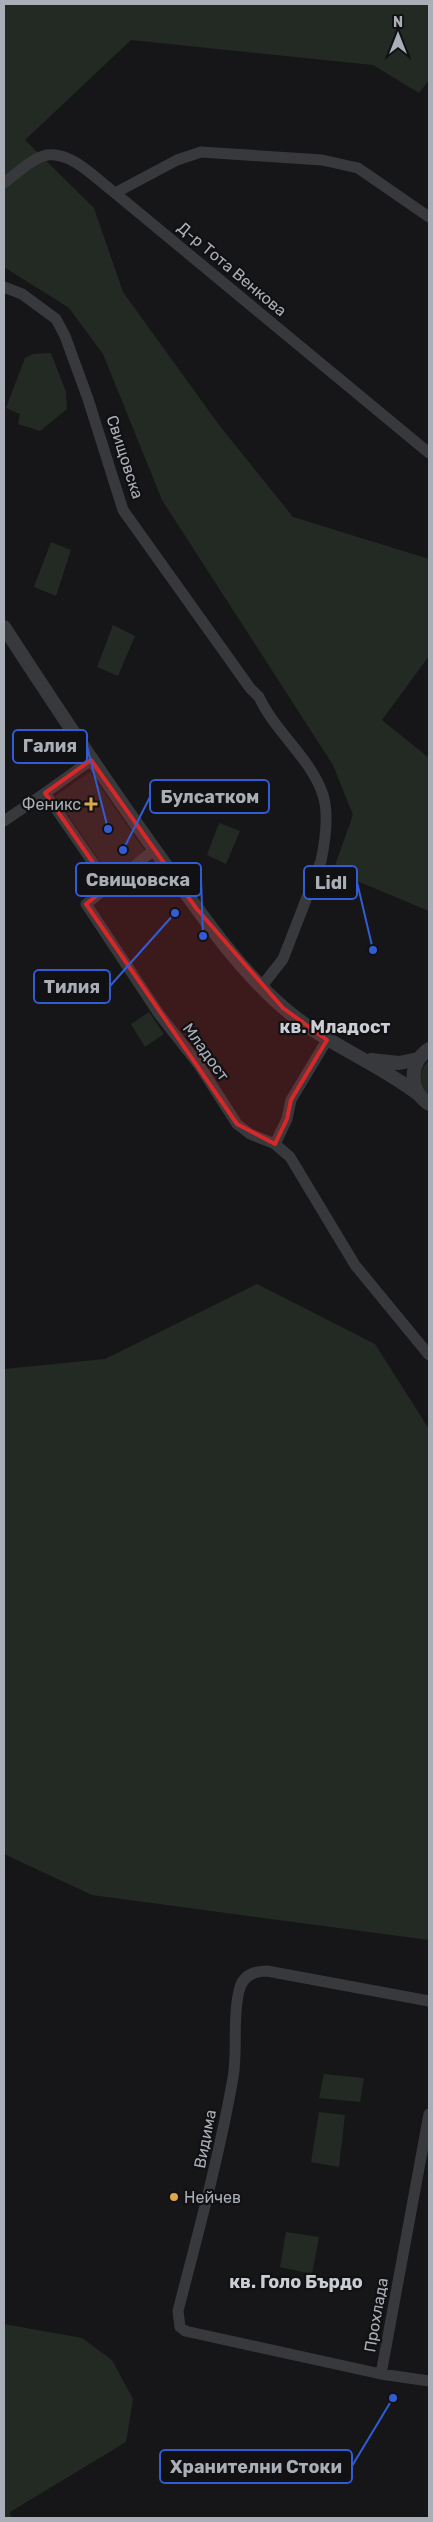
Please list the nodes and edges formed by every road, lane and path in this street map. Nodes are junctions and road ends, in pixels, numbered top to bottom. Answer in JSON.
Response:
{"nodes":[{"id":1,"x":4,"y":183,"type":"edge"},
{"id":2,"x":115,"y":193,"type":"junction"},
{"id":3,"x":429,"y":217,"type":"edge"},
{"id":4,"x":4,"y":287,"type":"edge"},
{"id":5,"x":429,"y":453,"type":"edge"},
{"id":6,"x":4,"y":627,"type":"edge"},
{"id":7,"x":91,"y":760,"type":"junction"},
{"id":8,"x":45,"y":793,"type":"junction"},
{"id":9,"x":4,"y":821,"type":"edge"},
{"id":10,"x":154,"y":850,"type":"junction"},
{"id":11,"x":109,"y":886,"type":"junction"},
{"id":12,"x":262,"y":986,"type":"junction"},
{"id":13,"x":327,"y":1040,"type":"junction"},
{"id":14,"x":429,"y":1049,"type":"edge"},
{"id":15,"x":363,"y":1059,"type":"junction"},
{"id":16,"x":418,"y":1059,"type":"junction"},
{"id":17,"x":425,"y":1102,"type":"edge"},
{"id":18,"x":275,"y":1144,"type":"junction"},
{"id":19,"x":429,"y":1355,"type":"edge"},
{"id":20,"x":429,"y":2001,"type":"edge"},
{"id":21,"x":429,"y":2116,"type":"edge"},
{"id":22,"x":381,"y":2374,"type":"junction"},
{"id":23,"x":429,"y":2381,"type":"edge"}],
"edges":[{"from":1,"to":2,"type":"street","name":"Д-р Тота Венкова"},
{"from":2,"to":3,"type":"street"},
{"from":2,"to":5,"type":"street","name":"Д-р Тота Венкова"},
{"from":4,"to":12,"type":"street","name":"Свищовска"},
{"from":6,"to":7,"type":"street"},
{"from":7,"to":8,"type":"street"},
{"from":7,"to":10,"type":"street"},
{"from":8,"to":9,"type":"street"},
{"from":8,"to":11,"type":"street"},
{"from":10,"to":11,"type":"street"},
{"from":10,"to":12,"type":"street"},
{"from":11,"to":18,"type":"street","name":"Младост"},
{"from":12,"to":13,"type":"street"},
{"from":13,"to":15,"type":"street"},
{"from":13,"to":18,"type":"street"},
{"from":14,"to":16,"type":"street"},
{"from":15,"to":16,"type":"street"},
{"from":15,"to":17,"type":"street"},
{"from":16,"to":17,"type":"street"},
{"from":18,"to":19,"type":"street","name":"Младост"},
{"from":20,"to":22,"type":"street","name":"Видима"},
{"from":21,"to":22,"type":"street","name":"Прохлада"},
{"from":22,"to":23,"type":"street","name":"Видима"}]}
